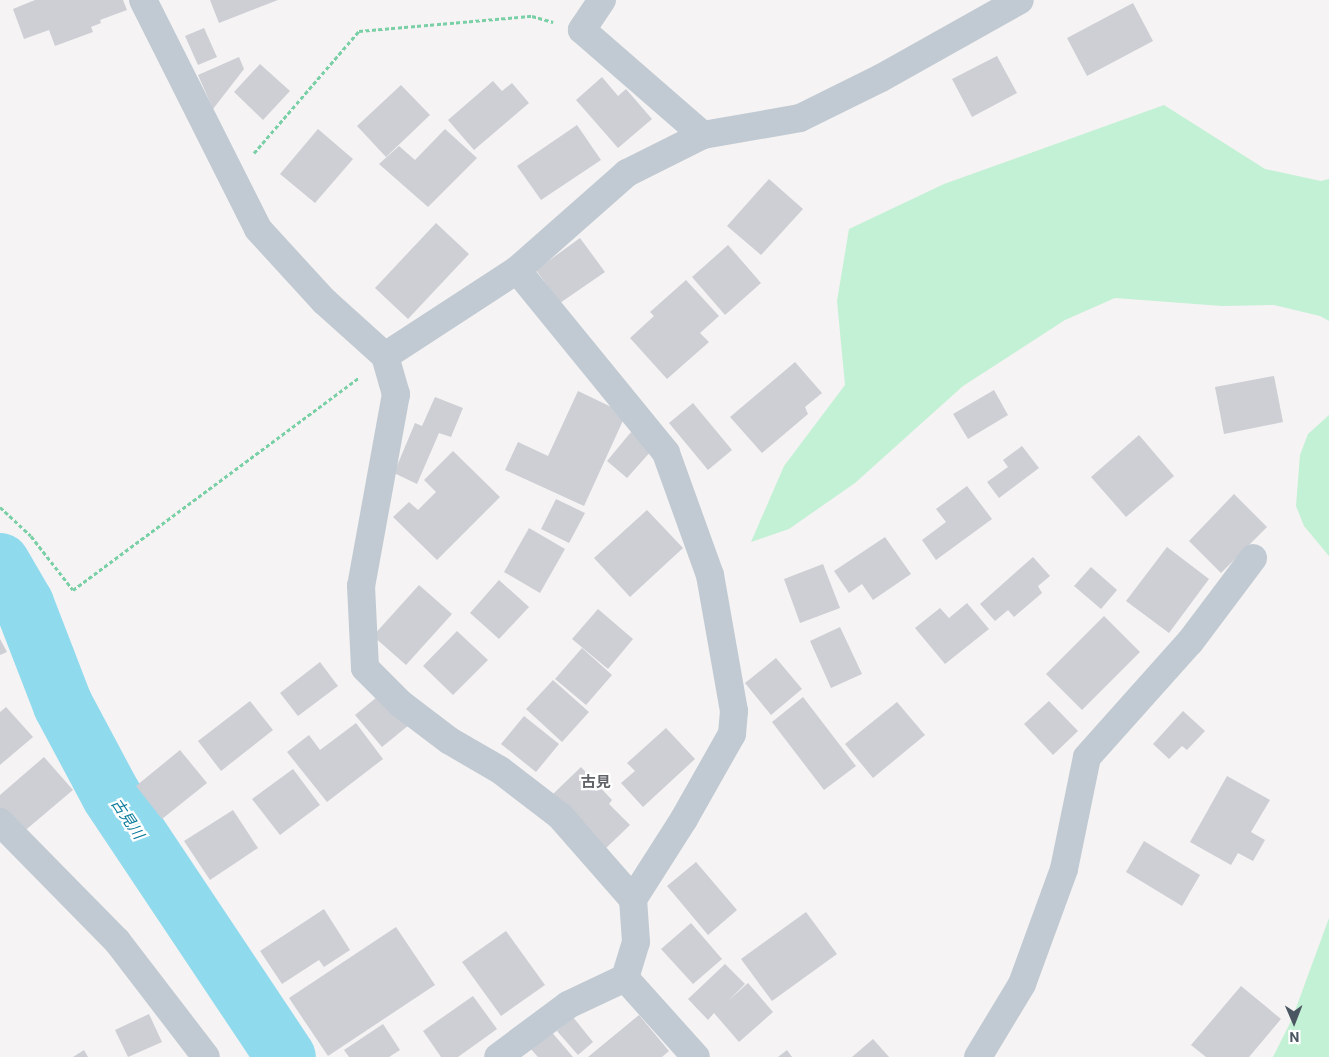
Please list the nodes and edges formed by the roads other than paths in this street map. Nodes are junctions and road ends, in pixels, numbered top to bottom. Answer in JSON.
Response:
{"nodes":[{"id":1,"x":143,"y":0,"type":"edge"},
{"id":2,"x":602,"y":0,"type":"edge"},
{"id":3,"x":1020,"y":0,"type":"edge"},
{"id":4,"x":703,"y":135,"type":"junction"},
{"id":5,"x":517,"y":270,"type":"junction"},
{"id":6,"x":386,"y":356,"type":"junction"},
{"id":7,"x":1253,"y":558,"type":"dead end"},
{"id":8,"x":0,"y":822,"type":"edge"},
{"id":9,"x":633,"y":899,"type":"junction"},
{"id":10,"x":625,"y":978,"type":"junction"},
{"id":11,"x":206,"y":1057,"type":"edge"},
{"id":12,"x":498,"y":1057,"type":"edge"},
{"id":13,"x":696,"y":1057,"type":"edge"},
{"id":14,"x":978,"y":1057,"type":"edge"}],
"edges":[{"from":1,"to":6,"type":"street"},
{"from":2,"to":4,"type":"street"},
{"from":3,"to":4,"type":"street"},
{"from":4,"to":5,"type":"street"},
{"from":5,"to":6,"type":"street"},
{"from":5,"to":9,"type":"street"},
{"from":6,"to":9,"type":"street"},
{"from":7,"to":14,"type":"street"},
{"from":8,"to":11,"type":"street"},
{"from":9,"to":10,"type":"street"},
{"from":10,"to":12,"type":"street"},
{"from":10,"to":13,"type":"street"}]}
